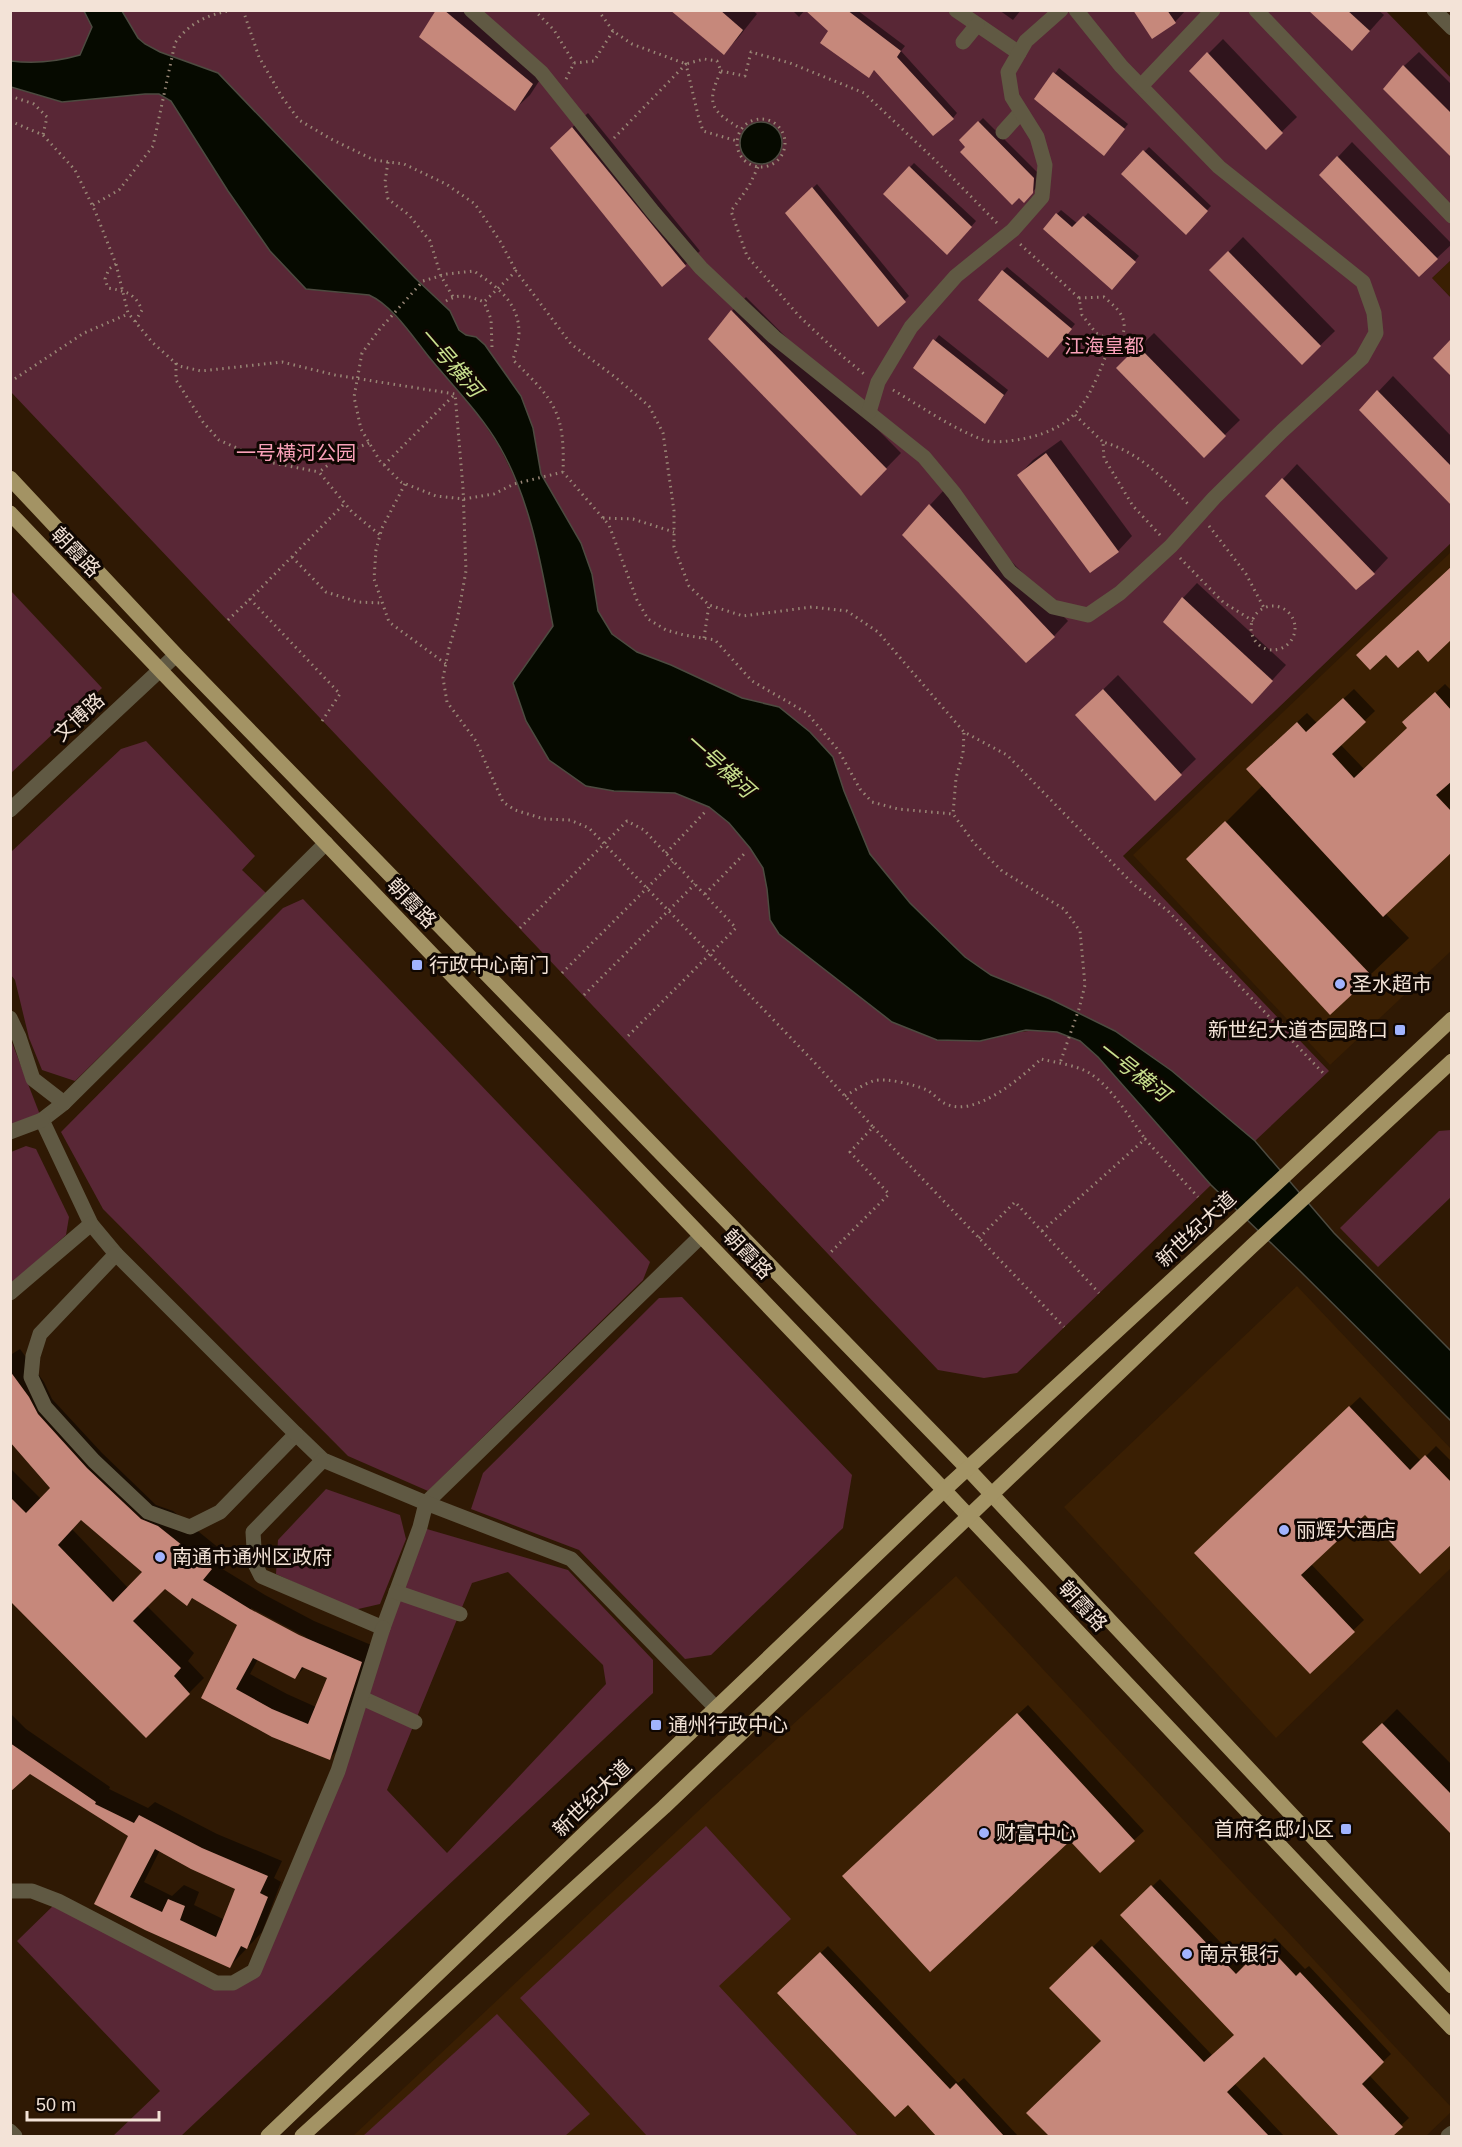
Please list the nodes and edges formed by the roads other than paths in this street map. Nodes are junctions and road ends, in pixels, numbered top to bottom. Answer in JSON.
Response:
{"nodes":[{"id":1,"x":471,"y":10,"type":"edge"},
{"id":2,"x":956,"y":10,"type":"edge"},
{"id":3,"x":1061,"y":10,"type":"edge"},
{"id":4,"x":1076,"y":10,"type":"edge"},
{"id":5,"x":1213,"y":10,"type":"edge"},
{"id":6,"x":1256,"y":10,"type":"edge"},
{"id":7,"x":1434,"y":10,"type":"edge"},
{"id":8,"x":977,"y":25,"type":"junction"},
{"id":9,"x":1452,"y":28,"type":"edge"},
{"id":10,"x":963,"y":42,"type":"dead end"},
{"id":11,"x":1019,"y":53,"type":"junction"},
{"id":12,"x":1141,"y":86,"type":"junction"},
{"id":13,"x":1022,"y":112,"type":"junction"},
{"id":14,"x":1003,"y":132,"type":"dead end"},
{"id":15,"x":1452,"y":216,"type":"edge"},
{"id":16,"x":869,"y":412,"type":"junction"},
{"id":17,"x":10,"y":478,"type":"edge"},
{"id":18,"x":10,"y":513,"type":"edge"},
{"id":19,"x":176,"y":655,"type":"junction"},
{"id":20,"x":160,"y":670,"type":"junction"},
{"id":21,"x":10,"y":810,"type":"edge"},
{"id":22,"x":326,"y":843,"type":"junction"},
{"id":23,"x":10,"y":1018,"type":"edge"},
{"id":24,"x":1452,"y":1019,"type":"edge"},
{"id":25,"x":1452,"y":1061,"type":"edge"},
{"id":26,"x":64,"y":1103,"type":"junction"},
{"id":27,"x":42,"y":1120,"type":"junction"},
{"id":28,"x":10,"y":1132,"type":"edge"},
{"id":29,"x":91,"y":1224,"type":"junction"},
{"id":30,"x":701,"y":1236,"type":"junction"},
{"id":31,"x":116,"y":1254,"type":"junction"},
{"id":32,"x":10,"y":1293,"type":"edge"},
{"id":33,"x":296,"y":1434,"type":"junction"},
{"id":34,"x":323,"y":1460,"type":"junction"},
{"id":35,"x":967,"y":1468,"type":"junction"},
{"id":36,"x":944,"y":1490,"type":"junction"},
{"id":37,"x":990,"y":1495,"type":"junction"},
{"id":38,"x":426,"y":1503,"type":"junction"},
{"id":39,"x":968,"y":1515,"type":"junction"},
{"id":40,"x":396,"y":1592,"type":"junction"},
{"id":41,"x":460,"y":1614,"type":"dead end"},
{"id":42,"x":383,"y":1628,"type":"junction"},
{"id":43,"x":362,"y":1698,"type":"junction"},
{"id":44,"x":716,"y":1708,"type":"junction"},
{"id":45,"x":415,"y":1722,"type":"dead end"},
{"id":46,"x":10,"y":1891,"type":"edge"},
{"id":47,"x":1452,"y":1986,"type":"edge"},
{"id":48,"x":1452,"y":2028,"type":"edge"},
{"id":49,"x":10,"y":2132,"type":"edge"},
{"id":50,"x":1452,"y":2133,"type":"edge"},
{"id":51,"x":15,"y":2136,"type":"edge"},
{"id":52,"x":268,"y":2136,"type":"edge"},
{"id":53,"x":302,"y":2136,"type":"edge"},
{"id":54,"x":1448,"y":2136,"type":"edge"}],
"edges":[{"from":1,"to":16,"type":"street"},
{"from":2,"to":8,"type":"street"},
{"from":3,"to":11,"type":"street"},
{"from":4,"to":12,"type":"street"},
{"from":5,"to":12,"type":"street"},
{"from":6,"to":15,"type":"street"},
{"from":7,"to":9,"type":"street"},
{"from":8,"to":10,"type":"street"},
{"from":8,"to":11,"type":"street"},
{"from":11,"to":13,"type":"street"},
{"from":12,"to":16,"type":"street"},
{"from":13,"to":14,"type":"street"},
{"from":13,"to":16,"type":"street"},
{"from":17,"to":19,"type":"main road","name":"朝霞路"},
{"from":18,"to":20,"type":"main road","name":"朝霞路"},
{"from":19,"to":20,"type":"street","name":"文博路"},
{"from":19,"to":35,"type":"main road","name":"朝霞路"},
{"from":20,"to":21,"type":"street","name":"文博路"},
{"from":20,"to":22,"type":"main road","name":"朝霞路"},
{"from":22,"to":26,"type":"street"},
{"from":22,"to":30,"type":"main road","name":"朝霞路"},
{"from":23,"to":26,"type":"street"},
{"from":24,"to":35,"type":"main road","name":"新世纪大道"},
{"from":25,"to":37,"type":"main road"},
{"from":26,"to":27,"type":"street"},
{"from":27,"to":28,"type":"street"},
{"from":27,"to":29,"type":"street"},
{"from":29,"to":31,"type":"street"},
{"from":29,"to":32,"type":"street"},
{"from":30,"to":36,"type":"main road","name":"朝霞路"},
{"from":30,"to":38,"type":"street"},
{"from":31,"to":33,"type":"street"},
{"from":31,"to":33,"type":"street"},
{"from":33,"to":34,"type":"street"},
{"from":34,"to":38,"type":"street"},
{"from":34,"to":42,"type":"street"},
{"from":35,"to":36,"type":"main road","name":"新世纪大道"},
{"from":35,"to":37,"type":"main road","name":"朝霞路"},
{"from":36,"to":39,"type":"main road","name":"朝霞路"},
{"from":36,"to":44,"type":"main road","name":"新世纪大道"},
{"from":37,"to":39,"type":"main road"},
{"from":37,"to":47,"type":"main road","name":"朝霞路"},
{"from":38,"to":40,"type":"street"},
{"from":38,"to":44,"type":"street"},
{"from":39,"to":48,"type":"main road","name":"朝霞路"},
{"from":39,"to":53,"type":"main road"},
{"from":40,"to":41,"type":"street"},
{"from":40,"to":42,"type":"street"},
{"from":42,"to":43,"type":"street"},
{"from":43,"to":45,"type":"street"},
{"from":43,"to":46,"type":"street"},
{"from":44,"to":52,"type":"main road","name":"新世纪大道"},
{"from":49,"to":51,"type":"street"},
{"from":50,"to":54,"type":"street"}]}
